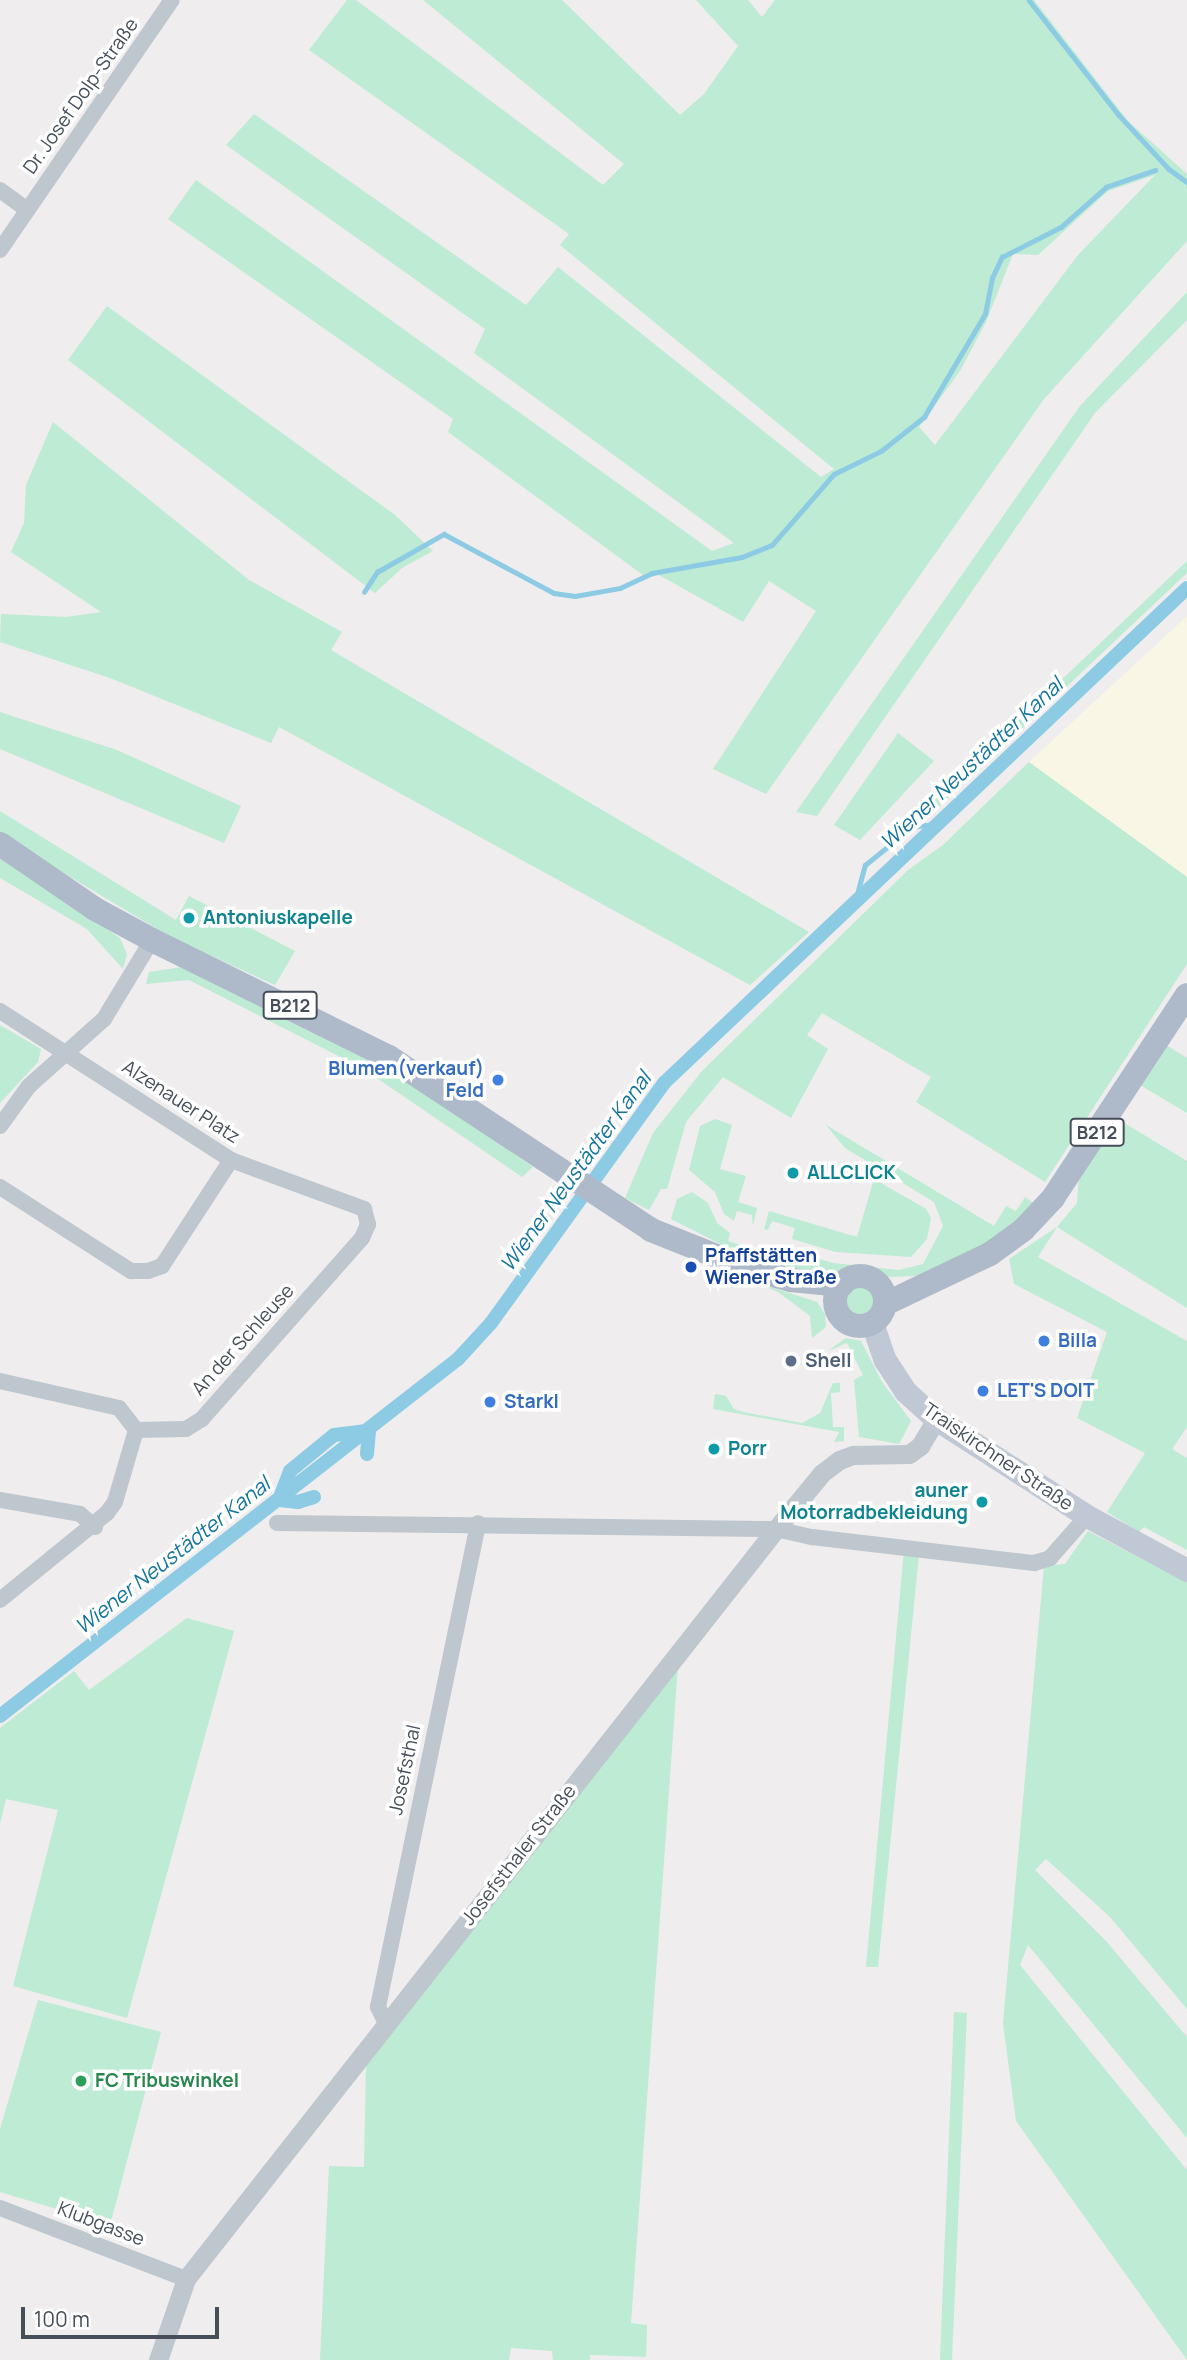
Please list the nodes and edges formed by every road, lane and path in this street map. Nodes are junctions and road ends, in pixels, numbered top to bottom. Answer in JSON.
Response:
{"nodes":[{"id":1,"x":172,"y":0,"type":"edge"},
{"id":2,"x":0,"y":190,"type":"edge"},
{"id":3,"x":28,"y":210,"type":"junction"},
{"id":4,"x":0,"y":250,"type":"edge"},
{"id":5,"x":0,"y":844,"type":"edge"},
{"id":6,"x":152,"y":940,"type":"junction"},
{"id":7,"x":1187,"y":995,"type":"edge"},
{"id":8,"x":0,"y":1011,"type":"edge"},
{"id":9,"x":69,"y":1053,"type":"junction"},
{"id":10,"x":0,"y":1126,"type":"edge"},
{"id":11,"x":231,"y":1160,"type":"junction"},
{"id":12,"x":0,"y":1187,"type":"edge"},
{"id":13,"x":362,"y":1238,"type":"joint"},
{"id":14,"x":839,"y":1294,"type":"junction"},
{"id":15,"x":878,"y":1304,"type":"junction"},
{"id":16,"x":0,"y":1381,"type":"edge"},
{"id":17,"x":936,"y":1419,"type":"junction"},
{"id":18,"x":136,"y":1430,"type":"junction"},
{"id":19,"x":0,"y":1500,"type":"edge"},
{"id":20,"x":1087,"y":1516,"type":"junction"},
{"id":21,"x":277,"y":1523,"type":"dead end"},
{"id":22,"x":478,"y":1523,"type":"junction"},
{"id":23,"x":96,"y":1527,"type":"junction"},
{"id":24,"x":776,"y":1529,"type":"junction"},
{"id":25,"x":1187,"y":1570,"type":"edge"},
{"id":26,"x":0,"y":1600,"type":"edge"},
{"id":27,"x":386,"y":2024,"type":"junction"},
{"id":28,"x":0,"y":2208,"type":"edge"},
{"id":29,"x":186,"y":2279,"type":"junction"},
{"id":30,"x":158,"y":2360,"type":"edge"}],
"edges":[{"from":1,"to":3,"type":"street","name":"Dr. Josef Dolp-Straße"},
{"from":2,"to":3,"type":"street"},
{"from":3,"to":4,"type":"street","name":"Dr. Josef Dolp-Straße"},
{"from":5,"to":6,"type":"main road","number":"B212"},
{"from":6,"to":9,"type":"street"},
{"from":6,"to":14,"type":"main road","number":"B212"},
{"from":7,"to":15,"type":"main road","number":"B212"},
{"from":8,"to":9,"type":"street","name":"Alzenauer Platz"},
{"from":9,"to":10,"type":"street"},
{"from":9,"to":11,"type":"street","name":"Alzenauer Platz"},
{"from":11,"to":12,"type":"street"},
{"from":11,"to":13,"type":"street","name":"Alzenauer Platz"},
{"from":13,"to":18,"type":"street","name":"An der Schleuse"},
{"from":14,"to":15,"type":"main road","number":"B212"},
{"from":14,"to":15,"type":"main road","number":"B212"},
{"from":15,"to":17,"type":"main road","name":"Traiskirchner Straße"},
{"from":16,"to":18,"type":"street"},
{"from":17,"to":20,"type":"main road","name":"Traiskirchner Straße"},
{"from":17,"to":24,"type":"street","name":"Josefsthaler Straße"},
{"from":18,"to":23,"type":"street"},
{"from":19,"to":23,"type":"street"},
{"from":20,"to":24,"type":"street"},
{"from":20,"to":25,"type":"main road","name":"Traiskirchner Straße"},
{"from":21,"to":22,"type":"street"},
{"from":22,"to":24,"type":"street"},
{"from":22,"to":27,"type":"street","name":"Josefsthal"},
{"from":23,"to":26,"type":"street"},
{"from":24,"to":27,"type":"street","name":"Josefsthaler Straße"},
{"from":27,"to":29,"type":"street","name":"Josefsthaler Straße"},
{"from":28,"to":29,"type":"street","name":"Klubgasse"},
{"from":29,"to":30,"type":"street","name":"Josefsthaler Straße"}]}
